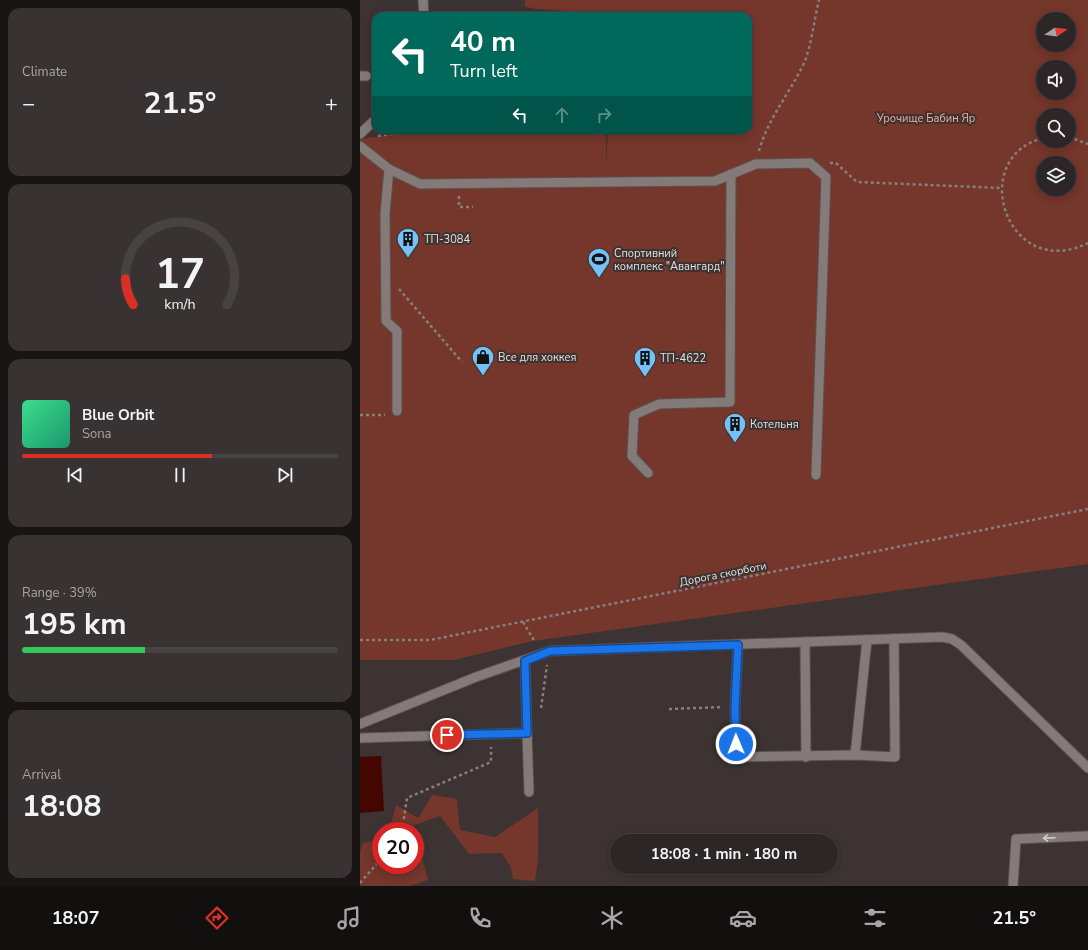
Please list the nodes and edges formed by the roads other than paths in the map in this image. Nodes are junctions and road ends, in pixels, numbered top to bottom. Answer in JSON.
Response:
{"nodes":[{"id":1,"x":423,"y":0,"type":"edge"},
{"id":2,"x":424,"y":12,"type":"edge"},
{"id":3,"x":372,"y":123,"type":"edge"},
{"id":4,"x":360,"y":134,"type":"edge"},
{"id":5,"x":360,"y":146,"type":"edge"},
{"id":6,"x":389,"y":169,"type":"junction"},
{"id":7,"x":731,"y":174,"type":"junction"},
{"id":8,"x":397,"y":411,"type":"road end"},
{"id":9,"x":648,"y":473,"type":"dead end"},
{"id":10,"x":816,"y":475,"type":"dead end"},
{"id":11,"x":894,"y":639,"type":"junction"},
{"id":12,"x":867,"y":640,"type":"junction"},
{"id":13,"x":805,"y":642,"type":"junction"},
{"id":14,"x":738,"y":645,"type":"junction"},
{"id":15,"x":525,"y":661,"type":"junction"},
{"id":16,"x":360,"y":724,"type":"edge"},
{"id":17,"x":527,"y":733,"type":"junction"},
{"id":18,"x":360,"y":738,"type":"edge"},
{"id":19,"x":855,"y":755,"type":"junction"},
{"id":20,"x":806,"y":757,"type":"junction"},
{"id":21,"x":1088,"y":768,"type":"edge"},
{"id":22,"x":529,"y":792,"type":"dead end"},
{"id":23,"x":1088,"y":836,"type":"edge"},
{"id":24,"x":1012,"y":886,"type":"edge"}],
"edges":[{"from":1,"to":2,"type":"lane"},
{"from":3,"to":4,"type":"lane"},
{"from":5,"to":6,"type":"lane"},
{"from":6,"to":7,"type":"lane"},
{"from":6,"to":8,"type":"lane"},
{"from":7,"to":9,"type":"lane"},
{"from":7,"to":10,"type":"lane"},
{"from":11,"to":12,"type":"lane"},
{"from":11,"to":19,"type":"lane"},
{"from":11,"to":21,"type":"lane"},
{"from":12,"to":13,"type":"lane"},
{"from":12,"to":19,"type":"lane"},
{"from":13,"to":14,"type":"lane"},
{"from":13,"to":20,"type":"lane"},
{"from":14,"to":15,"type":"lane"},
{"from":14,"to":20,"type":"lane"},
{"from":15,"to":16,"type":"lane"},
{"from":15,"to":17,"type":"lane"},
{"from":17,"to":18,"type":"lane"},
{"from":17,"to":22,"type":"lane"},
{"from":19,"to":20,"type":"lane"},
{"from":23,"to":24,"type":"lane","one_way":true}]}
